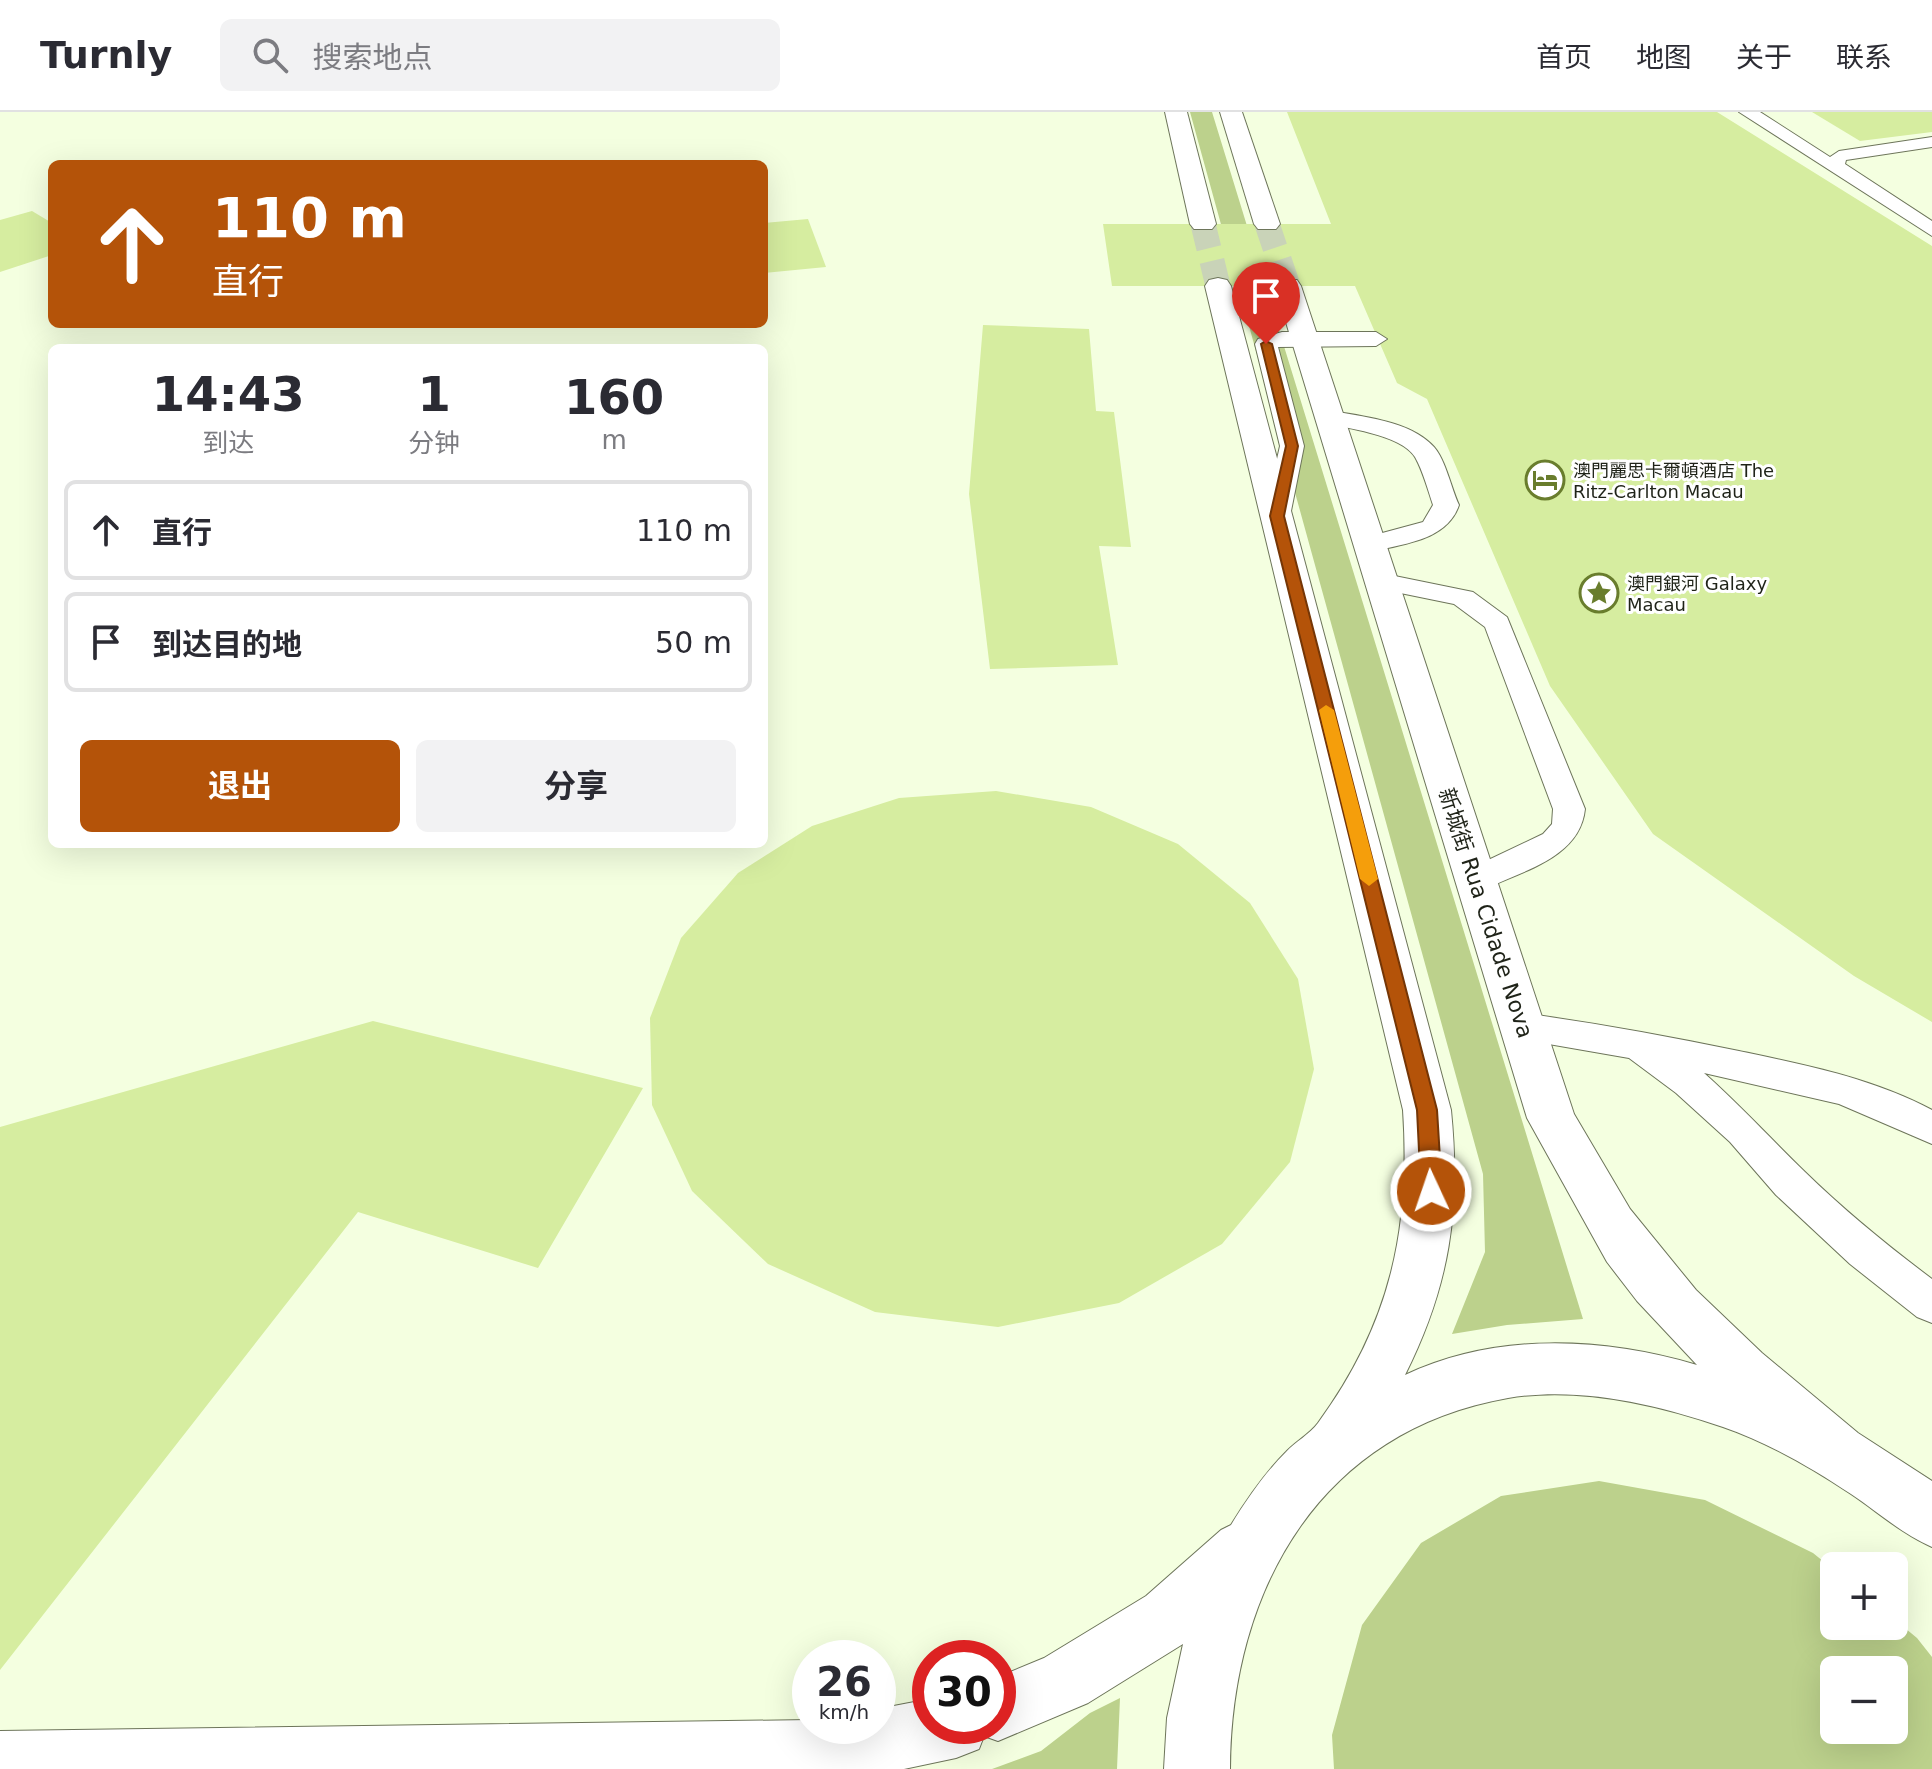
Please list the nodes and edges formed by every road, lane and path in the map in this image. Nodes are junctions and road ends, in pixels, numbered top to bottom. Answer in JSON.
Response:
{"nodes":[{"id":1,"x":1176,"y":112,"type":"edge"},
{"id":2,"x":1231,"y":112,"type":"edge"},
{"id":3,"x":1748,"y":112,"type":"edge"},
{"id":4,"x":1771,"y":112,"type":"edge"},
{"id":5,"x":1932,"y":142,"type":"edge"},
{"id":6,"x":1858,"y":150,"type":"junction"},
{"id":7,"x":1842,"y":172,"type":"junction"},
{"id":8,"x":1203,"y":224,"type":"tunnel mouth"},
{"id":9,"x":1267,"y":224,"type":"tunnel mouth"},
{"id":10,"x":1932,"y":230,"type":"edge"},
{"id":11,"x":1218,"y":286,"type":"tunnel mouth"},
{"id":12,"x":1288,"y":286,"type":"tunnel mouth"},
{"id":13,"x":1303,"y":339,"type":"junction"},
{"id":14,"x":1376,"y":339,"type":"dead end"},
{"id":15,"x":1328,"y":417,"type":"junction"},
{"id":16,"x":1277,"y":516,"type":"junction"},
{"id":17,"x":1374,"y":562,"type":"junction"},
{"id":18,"x":1475,"y":880,"type":"junction"},
{"id":19,"x":1522,"y":1027,"type":"junction"},
{"id":20,"x":1627,"y":1041,"type":"junction"},
{"id":21,"x":1932,"y":1128,"type":"edge"},
{"id":22,"x":1932,"y":1304,"type":"edge"},
{"id":23,"x":1339,"y":1440,"type":"junction"},
{"id":24,"x":1836,"y":1450,"type":"junction"},
{"id":25,"x":1932,"y":1517,"type":"edge"},
{"id":26,"x":1255,"y":1539,"type":"junction"},
{"id":27,"x":1016,"y":1702,"type":"edge"},
{"id":28,"x":912,"y":1735,"type":"edge"},
{"id":29,"x":0,"y":1764,"type":"edge"},
{"id":30,"x":1197,"y":1769,"type":"edge"}],
"edges":[{"from":1,"to":8,"type":"street"},
{"from":2,"to":9,"type":"street"},
{"from":3,"to":7,"type":"lane"},
{"from":4,"to":6,"type":"lane"},
{"from":5,"to":6,"type":"lane"},
{"from":6,"to":7,"type":"lane"},
{"from":7,"to":10,"type":"lane"},
{"from":11,"to":16,"type":"street"},
{"from":12,"to":13,"type":"street","name":"新城街 Rua Cidade Nova"},
{"from":13,"to":14,"type":"lane"},
{"from":13,"to":15,"type":"street","name":"新城街 Rua Cidade Nova"},
{"from":13,"to":16,"type":"lane"},
{"from":15,"to":17,"type":"street","name":"新城街 Rua Cidade Nova"},
{"from":15,"to":17,"type":"lane"},
{"from":16,"to":23,"type":"street"},
{"from":17,"to":18,"type":"street","name":"新城街 Rua Cidade Nova"},
{"from":17,"to":18,"type":"lane"},
{"from":18,"to":19,"type":"street","name":"新城街 Rua Cidade Nova"},
{"from":19,"to":20,"type":"lane"},
{"from":19,"to":24,"type":"street","name":"新城街 Rua Cidade Nova"},
{"from":20,"to":21,"type":"lane"},
{"from":20,"to":22,"type":"lane"},
{"from":23,"to":24,"type":"street"},
{"from":23,"to":26,"type":"street"},
{"from":24,"to":25,"type":"street"},
{"from":26,"to":27,"type":"street"},
{"from":26,"to":30,"type":"street"},
{"from":28,"to":29,"type":"street"}]}
